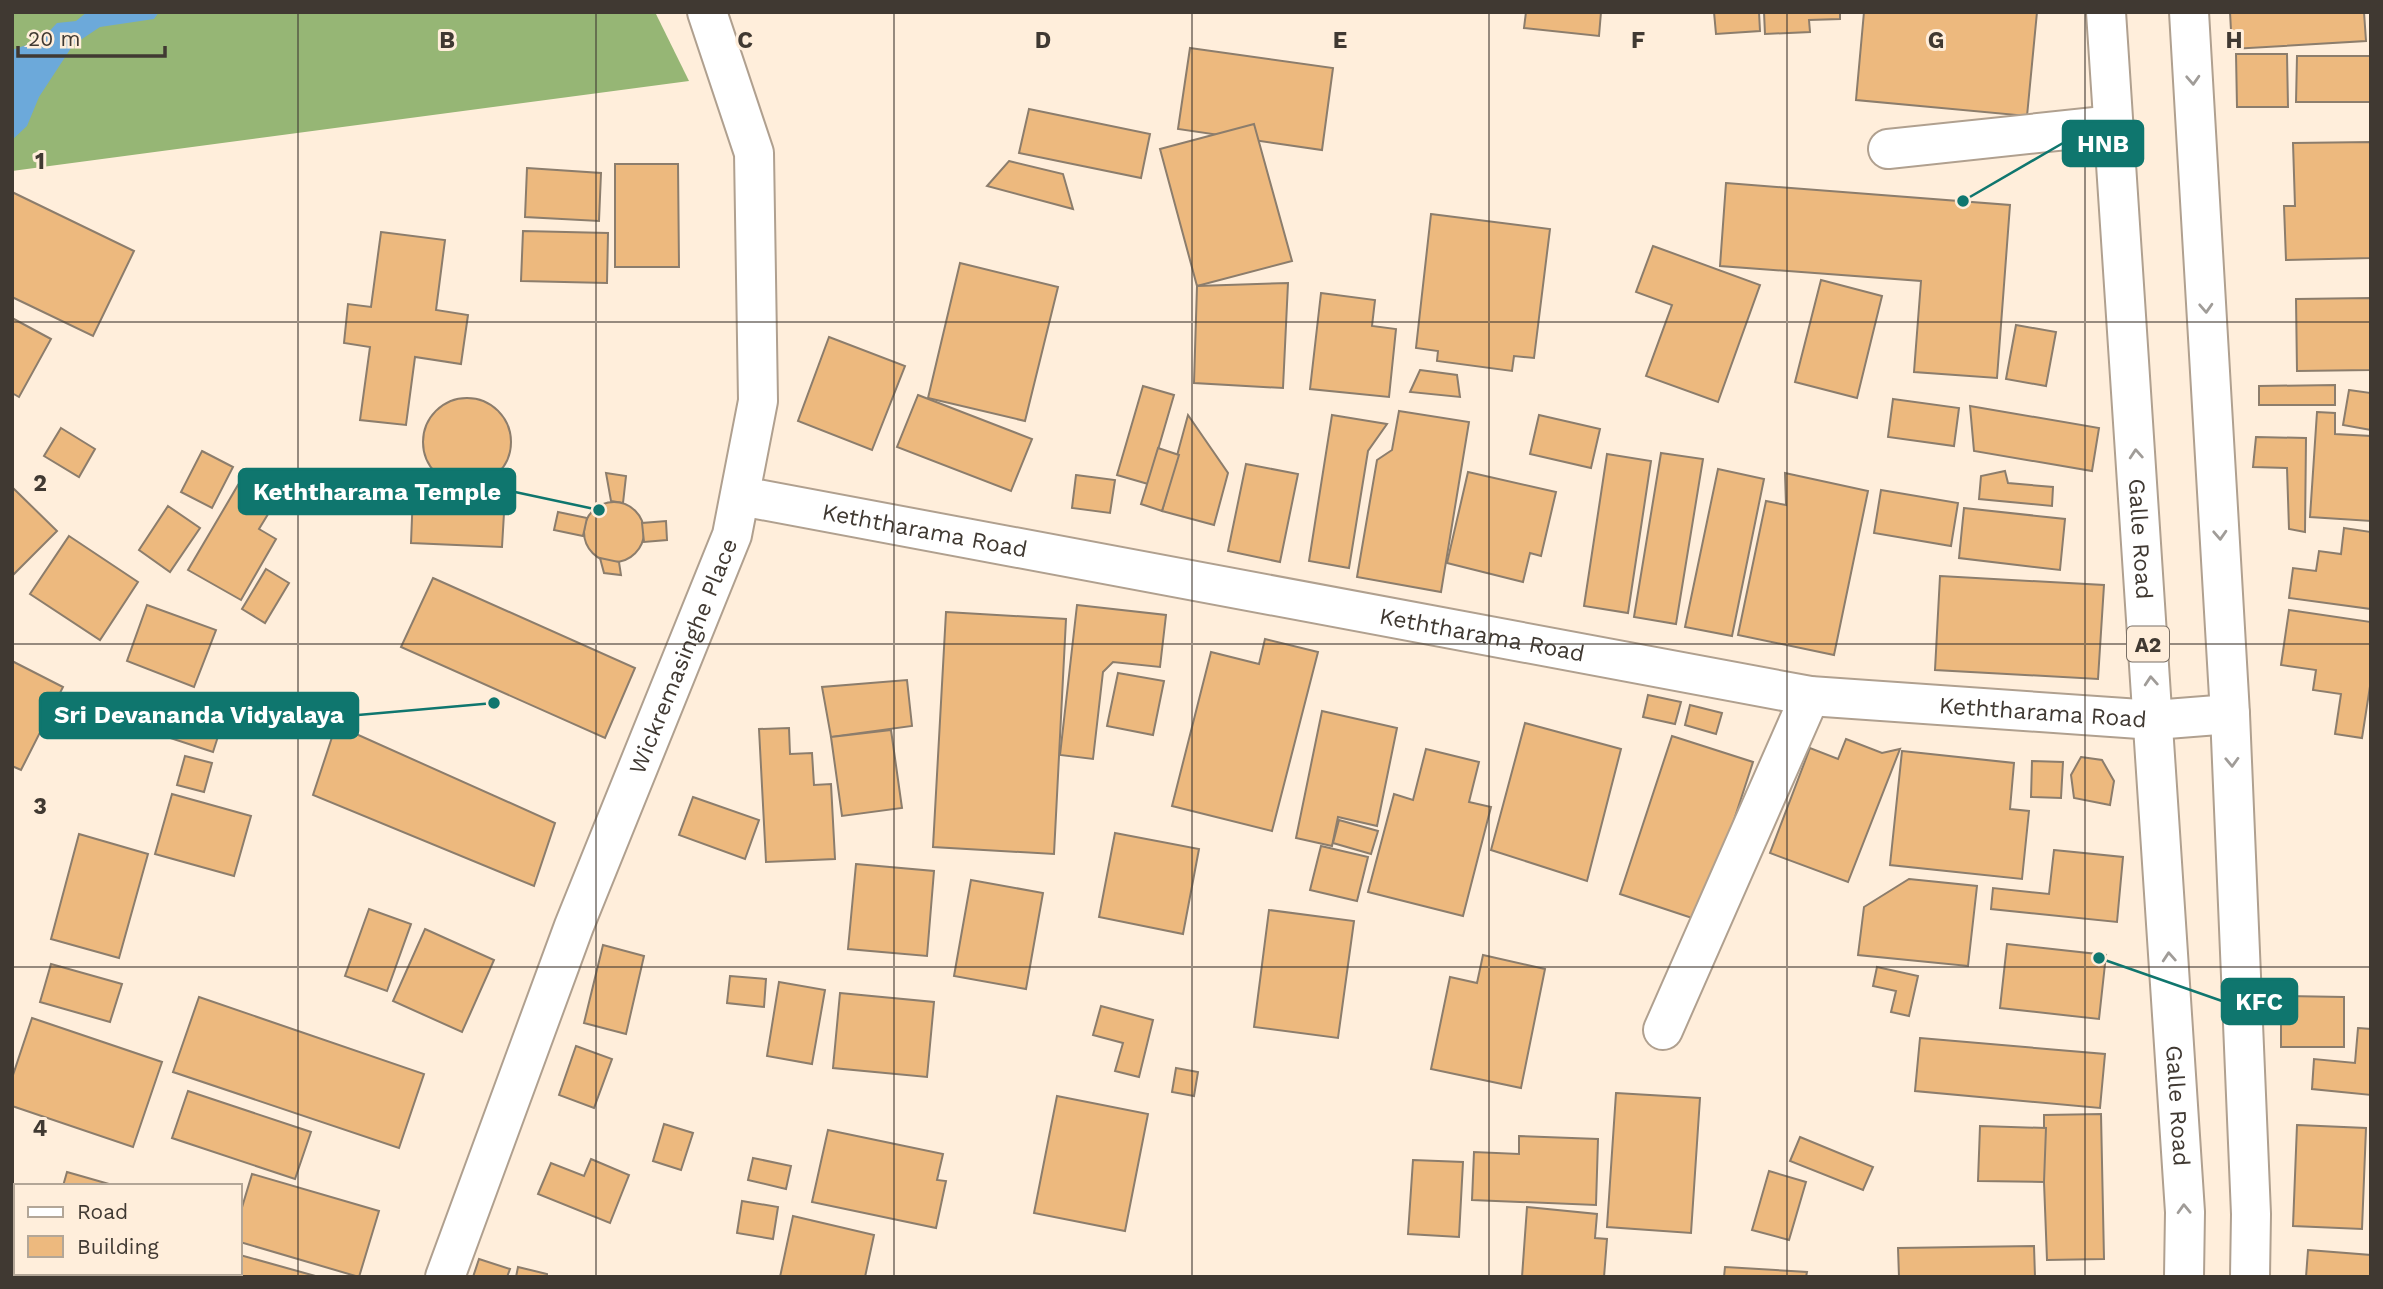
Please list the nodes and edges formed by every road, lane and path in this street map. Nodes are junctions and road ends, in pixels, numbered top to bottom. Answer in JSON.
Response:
{"nodes":[{"id":1,"x":707,"y":12,"type":"edge"},
{"id":2,"x":2106,"y":12,"type":"edge"},
{"id":3,"x":2189,"y":12,"type":"edge"},
{"id":4,"x":2114,"y":125,"type":"junction"},
{"id":5,"x":1888,"y":149,"type":"dead end"},
{"id":6,"x":741,"y":496,"type":"junction"},
{"id":7,"x":1810,"y":696,"type":"junction"},
{"id":8,"x":2230,"y":714,"type":"junction"},
{"id":9,"x":2154,"y":720,"type":"junction"},
{"id":10,"x":1663,"y":1030,"type":"dead end"},
{"id":11,"x":444,"y":1277,"type":"edge"},
{"id":12,"x":2184,"y":1277,"type":"edge"},
{"id":13,"x":2249,"y":1277,"type":"edge"}],
"edges":[{"from":1,"to":6,"type":"main road","name":"Wickremasinghe Place"},
{"from":2,"to":4,"type":"main road","name":"Galle Road","number":"A2"},
{"from":3,"to":8,"type":"main road","one_way":true},
{"from":4,"to":5,"type":"main road"},
{"from":9,"to":4,"type":"main road","name":"Galle Road","number":"A2","one_way":true},
{"from":6,"to":7,"type":"main road","name":"Keththarama Road"},
{"from":6,"to":11,"type":"main road","name":"Wickremasinghe Place"},
{"from":7,"to":9,"type":"main road","name":"Keththarama Road"},
{"from":7,"to":10,"type":"main road"},
{"from":8,"to":9,"type":"main road","name":"Keththarama Road"},
{"from":8,"to":13,"type":"main road","one_way":true},
{"from":12,"to":9,"type":"main road","name":"Galle Road","number":"A2","one_way":true}]}
